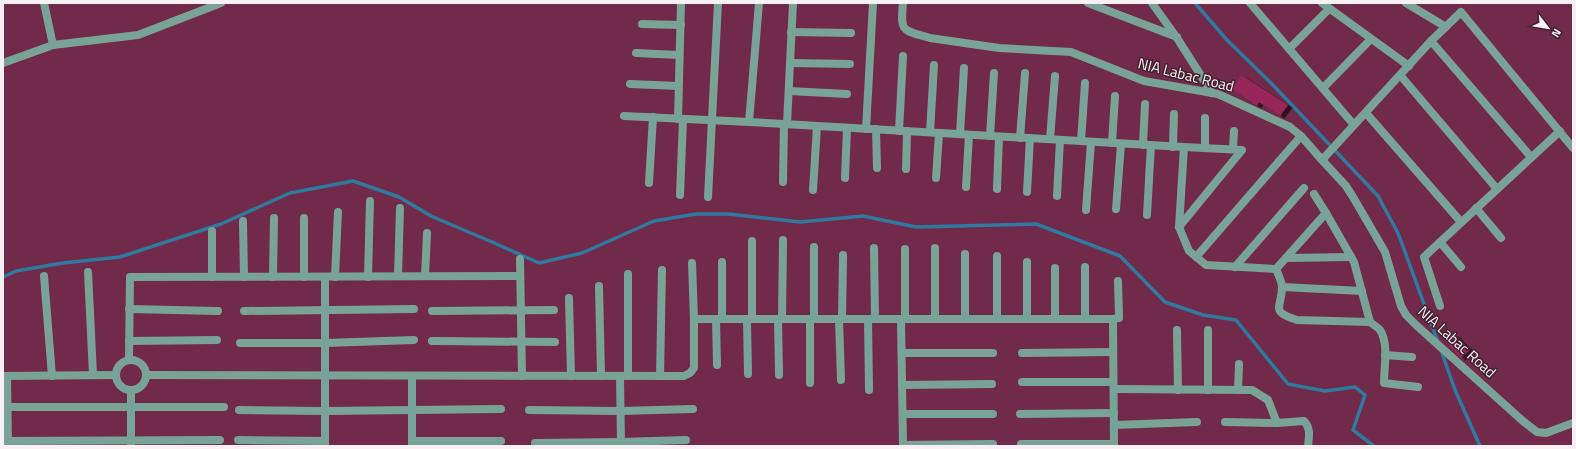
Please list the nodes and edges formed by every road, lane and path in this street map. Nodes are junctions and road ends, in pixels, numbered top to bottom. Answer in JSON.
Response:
{"nodes":[{"id":1,"x":44,"y":3,"type":"edge"},
{"id":2,"x":221,"y":3,"type":"edge"},
{"id":3,"x":681,"y":3,"type":"edge"},
{"id":4,"x":718,"y":3,"type":"edge"},
{"id":5,"x":759,"y":3,"type":"edge"},
{"id":6,"x":793,"y":3,"type":"edge"},
{"id":7,"x":872,"y":3,"type":"edge"},
{"id":8,"x":903,"y":3,"type":"edge"},
{"id":9,"x":1088,"y":3,"type":"edge"},
{"id":10,"x":1152,"y":3,"type":"edge"},
{"id":11,"x":1406,"y":3,"type":"edge"},
{"id":12,"x":1254,"y":4,"type":"edge"},
{"id":13,"x":1325,"y":6,"type":"edge"},
{"id":14,"x":642,"y":24,"type":"dead end"},
{"id":15,"x":680,"y":25,"type":"junction"},
{"id":16,"x":1446,"y":27,"type":"junction"},
{"id":17,"x":792,"y":32,"type":"junction"},
{"id":18,"x":852,"y":33,"type":"dead end"},
{"id":19,"x":1177,"y":38,"type":"junction"},
{"id":20,"x":1371,"y":38,"type":"junction"},
{"id":21,"x":1431,"y":42,"type":"junction"},
{"id":22,"x":52,"y":45,"type":"junction"},
{"id":23,"x":1289,"y":49,"type":"junction"},
{"id":24,"x":636,"y":53,"type":"dead end"},
{"id":25,"x":679,"y":55,"type":"junction"},
{"id":26,"x":903,"y":56,"type":"dead end"},
{"id":27,"x":3,"y":63,"type":"edge"},
{"id":28,"x":790,"y":63,"type":"junction"},
{"id":29,"x":850,"y":64,"type":"dead end"},
{"id":30,"x":934,"y":64,"type":"dead end"},
{"id":31,"x":1409,"y":66,"type":"junction"},
{"id":32,"x":964,"y":68,"type":"dead end"},
{"id":33,"x":994,"y":73,"type":"dead end"},
{"id":34,"x":1024,"y":73,"type":"dead end"},
{"id":35,"x":1400,"y":75,"type":"junction"},
{"id":36,"x":1055,"y":76,"type":"dead end"},
{"id":37,"x":1085,"y":83,"type":"dead end"},
{"id":38,"x":630,"y":84,"type":"dead end"},
{"id":39,"x":678,"y":86,"type":"junction"},
{"id":40,"x":1323,"y":88,"type":"junction"},
{"id":41,"x":788,"y":91,"type":"junction"},
{"id":42,"x":1212,"y":93,"type":"junction"},
{"id":43,"x":847,"y":94,"type":"dead end"},
{"id":44,"x":1115,"y":96,"type":"dead end"},
{"id":45,"x":1144,"y":104,"type":"dead end"},
{"id":46,"x":1366,"y":113,"type":"junction"},
{"id":47,"x":1174,"y":114,"type":"dead end"},
{"id":48,"x":624,"y":116,"type":"dead end"},
{"id":49,"x":653,"y":117,"type":"junction"},
{"id":50,"x":1205,"y":118,"type":"dead end"},
{"id":51,"x":680,"y":119,"type":"junction"},
{"id":52,"x":711,"y":120,"type":"junction"},
{"id":53,"x":750,"y":122,"type":"junction"},
{"id":54,"x":786,"y":124,"type":"junction"},
{"id":55,"x":1354,"y":125,"type":"junction"},
{"id":56,"x":817,"y":126,"type":"junction"},
{"id":57,"x":847,"y":128,"type":"junction"},
{"id":58,"x":866,"y":129,"type":"junction"},
{"id":59,"x":876,"y":129,"type":"junction"},
{"id":60,"x":903,"y":131,"type":"junction"},
{"id":61,"x":1234,"y":131,"type":"dead end"},
{"id":62,"x":1560,"y":131,"type":"junction"},
{"id":63,"x":930,"y":132,"type":"junction"},
{"id":64,"x":939,"y":133,"type":"junction"},
{"id":65,"x":960,"y":134,"type":"junction"},
{"id":66,"x":969,"y":135,"type":"junction"},
{"id":67,"x":990,"y":136,"type":"junction"},
{"id":68,"x":999,"y":136,"type":"junction"},
{"id":69,"x":1301,"y":136,"type":"junction"},
{"id":70,"x":1020,"y":138,"type":"junction"},
{"id":71,"x":1030,"y":138,"type":"junction"},
{"id":72,"x":1050,"y":140,"type":"junction"},
{"id":73,"x":1060,"y":140,"type":"junction"},
{"id":74,"x":1081,"y":141,"type":"junction"},
{"id":75,"x":1091,"y":142,"type":"junction"},
{"id":76,"x":1112,"y":143,"type":"junction"},
{"id":77,"x":1121,"y":144,"type":"junction"},
{"id":78,"x":1147,"y":145,"type":"junction"},
{"id":79,"x":1173,"y":147,"type":"junction"},
{"id":80,"x":1184,"y":147,"type":"junction"},
{"id":81,"x":1205,"y":148,"type":"junction"},
{"id":82,"x":1573,"y":148,"type":"edge"},
{"id":83,"x":1233,"y":149,"type":"junction"},
{"id":84,"x":1325,"y":157,"type":"junction"},
{"id":85,"x":1532,"y":157,"type":"junction"},
{"id":86,"x":877,"y":168,"type":"dead end"},
{"id":87,"x":906,"y":169,"type":"dead end"},
{"id":88,"x":845,"y":178,"type":"dead end"},
{"id":89,"x":936,"y":178,"type":"dead end"},
{"id":90,"x":649,"y":182,"type":"dead end"},
{"id":91,"x":783,"y":182,"type":"dead end"},
{"id":92,"x":966,"y":187,"type":"dead end"},
{"id":93,"x":1304,"y":188,"type":"dead end"},
{"id":94,"x":1497,"y":189,"type":"junction"},
{"id":95,"x":813,"y":190,"type":"dead end"},
{"id":96,"x":997,"y":190,"type":"dead end"},
{"id":97,"x":1027,"y":192,"type":"dead end"},
{"id":98,"x":1314,"y":194,"type":"dead end"},
{"id":99,"x":680,"y":195,"type":"dead end"},
{"id":100,"x":708,"y":196,"type":"dead end"},
{"id":101,"x":1057,"y":196,"type":"dead end"},
{"id":102,"x":370,"y":201,"type":"dead end"},
{"id":103,"x":400,"y":208,"type":"dead end"},
{"id":104,"x":1476,"y":208,"type":"junction"},
{"id":105,"x":1116,"y":209,"type":"dead end"},
{"id":106,"x":1086,"y":210,"type":"dead end"},
{"id":107,"x":338,"y":212,"type":"dead end"},
{"id":108,"x":1326,"y":213,"type":"junction"},
{"id":109,"x":1147,"y":215,"type":"dead end"},
{"id":110,"x":274,"y":218,"type":"dead end"},
{"id":111,"x":304,"y":218,"type":"dead end"},
{"id":112,"x":243,"y":221,"type":"dead end"},
{"id":113,"x":1461,"y":222,"type":"junction"},
{"id":114,"x":1179,"y":227,"type":"junction"},
{"id":115,"x":212,"y":231,"type":"dead end"},
{"id":116,"x":427,"y":233,"type":"dead end"},
{"id":117,"x":1501,"y":238,"type":"dead end"},
{"id":118,"x":783,"y":240,"type":"dead end"},
{"id":119,"x":752,"y":241,"type":"dead end"},
{"id":120,"x":1440,"y":242,"type":"junction"},
{"id":121,"x":814,"y":247,"type":"dead end"},
{"id":122,"x":874,"y":248,"type":"dead end"},
{"id":123,"x":935,"y":248,"type":"dead end"},
{"id":124,"x":905,"y":249,"type":"dead end"},
{"id":125,"x":965,"y":254,"type":"dead end"},
{"id":126,"x":843,"y":256,"type":"dead end"},
{"id":127,"x":997,"y":256,"type":"dead end"},
{"id":128,"x":1196,"y":257,"type":"junction"},
{"id":129,"x":1351,"y":257,"type":"junction"},
{"id":130,"x":1286,"y":258,"type":"junction"},
{"id":131,"x":520,"y":259,"type":"dead end"},
{"id":132,"x":722,"y":262,"type":"dead end"},
{"id":133,"x":1027,"y":262,"type":"dead end"},
{"id":134,"x":692,"y":263,"type":"dead end"},
{"id":135,"x":1235,"y":267,"type":"junction"},
{"id":136,"x":1461,"y":267,"type":"dead end"},
{"id":137,"x":1055,"y":268,"type":"dead end"},
{"id":138,"x":1085,"y":268,"type":"dead end"},
{"id":139,"x":1276,"y":269,"type":"junction"},
{"id":140,"x":662,"y":270,"type":"dead end"},
{"id":141,"x":88,"y":272,"type":"dead end"},
{"id":142,"x":628,"y":274,"type":"dead end"},
{"id":143,"x":44,"y":276,"type":"dead end"},
{"id":144,"x":368,"y":276,"type":"junction"},
{"id":145,"x":398,"y":276,"type":"junction"},
{"id":146,"x":425,"y":276,"type":"junction"},
{"id":147,"x":520,"y":276,"type":"junction"},
{"id":148,"x":212,"y":277,"type":"junction"},
{"id":149,"x":244,"y":277,"type":"junction"},
{"id":150,"x":273,"y":277,"type":"junction"},
{"id":151,"x":304,"y":277,"type":"junction"},
{"id":152,"x":326,"y":277,"type":"junction"},
{"id":153,"x":335,"y":277,"type":"junction"},
{"id":154,"x":1118,"y":280,"type":"dead end"},
{"id":155,"x":599,"y":286,"type":"dead end"},
{"id":156,"x":1282,"y":286,"type":"junction"},
{"id":157,"x":1362,"y":291,"type":"junction"},
{"id":158,"x":569,"y":298,"type":"dead end"},
{"id":159,"x":1440,"y":306,"type":"dead end"},
{"id":160,"x":129,"y":309,"type":"junction"},
{"id":161,"x":414,"y":310,"type":"dead end"},
{"id":162,"x":554,"y":310,"type":"dead end"},
{"id":163,"x":218,"y":311,"type":"dead end"},
{"id":164,"x":244,"y":311,"type":"dead end"},
{"id":165,"x":325,"y":311,"type":"junction"},
{"id":166,"x":432,"y":311,"type":"dead end"},
{"id":167,"x":521,"y":311,"type":"junction"},
{"id":168,"x":694,"y":319,"type":"junction"},
{"id":169,"x":719,"y":319,"type":"junction"},
{"id":170,"x":750,"y":319,"type":"junction"},
{"id":171,"x":780,"y":319,"type":"junction"},
{"id":172,"x":812,"y":319,"type":"junction"},
{"id":173,"x":841,"y":319,"type":"junction"},
{"id":174,"x":872,"y":319,"type":"junction"},
{"id":175,"x":903,"y":319,"type":"junction"},
{"id":176,"x":935,"y":319,"type":"junction"},
{"id":177,"x":965,"y":319,"type":"junction"},
{"id":178,"x":997,"y":319,"type":"junction"},
{"id":179,"x":1027,"y":319,"type":"junction"},
{"id":180,"x":1056,"y":319,"type":"junction"},
{"id":181,"x":1085,"y":319,"type":"junction"},
{"id":182,"x":1113,"y":319,"type":"junction"},
{"id":183,"x":1370,"y":322,"type":"junction"},
{"id":184,"x":1177,"y":330,"type":"dead end"},
{"id":185,"x":1208,"y":330,"type":"dead end"},
{"id":186,"x":129,"y":340,"type":"junction"},
{"id":187,"x":217,"y":340,"type":"dead end"},
{"id":188,"x":414,"y":340,"type":"dead end"},
{"id":189,"x":432,"y":341,"type":"dead end"},
{"id":190,"x":522,"y":342,"type":"junction"},
{"id":191,"x":555,"y":342,"type":"dead end"},
{"id":192,"x":240,"y":343,"type":"dead end"},
{"id":193,"x":325,"y":343,"type":"junction"},
{"id":194,"x":1113,"y":352,"type":"junction"},
{"id":195,"x":902,"y":353,"type":"junction"},
{"id":196,"x":993,"y":353,"type":"dead end"},
{"id":197,"x":1022,"y":353,"type":"dead end"},
{"id":198,"x":1385,"y":355,"type":"junction"},
{"id":199,"x":1412,"y":357,"type":"dead end"},
{"id":200,"x":129,"y":360,"type":"junction"},
{"id":201,"x":1239,"y":364,"type":"dead end"},
{"id":202,"x":716,"y":365,"type":"dead end"},
{"id":203,"x":748,"y":374,"type":"dead end"},
{"id":204,"x":93,"y":375,"type":"junction"},
{"id":205,"x":116,"y":375,"type":"junction"},
{"id":206,"x":147,"y":375,"type":"junction"},
{"id":207,"x":779,"y":375,"type":"dead end"},
{"id":208,"x":5,"y":376,"type":"edge"},
{"id":209,"x":52,"y":376,"type":"junction"},
{"id":210,"x":325,"y":376,"type":"junction"},
{"id":211,"x":412,"y":376,"type":"junction"},
{"id":212,"x":522,"y":376,"type":"junction"},
{"id":213,"x":571,"y":376,"type":"junction"},
{"id":214,"x":601,"y":376,"type":"junction"},
{"id":215,"x":624,"y":376,"type":"junction"},
{"id":216,"x":660,"y":376,"type":"junction"},
{"id":217,"x":841,"y":380,"type":"dead end"},
{"id":218,"x":1022,"y":382,"type":"dead end"},
{"id":219,"x":810,"y":383,"type":"dead end"},
{"id":220,"x":992,"y":384,"type":"dead end"},
{"id":221,"x":902,"y":385,"type":"junction"},
{"id":222,"x":1114,"y":386,"type":"junction"},
{"id":223,"x":1418,"y":387,"type":"dead end"},
{"id":224,"x":131,"y":390,"type":"junction"},
{"id":225,"x":869,"y":390,"type":"dead end"},
{"id":226,"x":1178,"y":390,"type":"junction"},
{"id":227,"x":1208,"y":390,"type":"junction"},
{"id":228,"x":1238,"y":390,"type":"junction"},
{"id":229,"x":5,"y":407,"type":"edge"},
{"id":230,"x":224,"y":407,"type":"dead end"},
{"id":231,"x":131,"y":408,"type":"junction"},
{"id":232,"x":501,"y":409,"type":"dead end"},
{"id":233,"x":693,"y":409,"type":"dead end"},
{"id":234,"x":239,"y":410,"type":"dead end"},
{"id":235,"x":530,"y":410,"type":"dead end"},
{"id":236,"x":325,"y":411,"type":"junction"},
{"id":237,"x":412,"y":411,"type":"junction"},
{"id":238,"x":620,"y":411,"type":"junction"},
{"id":239,"x":1114,"y":413,"type":"junction"},
{"id":240,"x":903,"y":414,"type":"junction"},
{"id":241,"x":993,"y":414,"type":"dead end"},
{"id":242,"x":1020,"y":414,"type":"dead end"},
{"id":243,"x":1197,"y":422,"type":"dead end"},
{"id":244,"x":1225,"y":422,"type":"dead end"},
{"id":245,"x":1277,"y":423,"type":"junction"},
{"id":246,"x":1573,"y":423,"type":"edge"},
{"id":247,"x":1114,"y":425,"type":"junction"},
{"id":248,"x":220,"y":440,"type":"dead end"},
{"id":249,"x":238,"y":440,"type":"dead end"},
{"id":250,"x":686,"y":440,"type":"dead end"},
{"id":251,"x":501,"y":441,"type":"dead end"},
{"id":252,"x":6,"y":442,"type":"edge"},
{"id":253,"x":325,"y":443,"type":"edge"},
{"id":254,"x":535,"y":443,"type":"dead end"},
{"id":255,"x":131,"y":444,"type":"edge"},
{"id":256,"x":412,"y":444,"type":"edge"},
{"id":257,"x":620,"y":444,"type":"edge"},
{"id":258,"x":993,"y":444,"type":"dead end"},
{"id":259,"x":1021,"y":444,"type":"dead end"},
{"id":260,"x":1114,"y":445,"type":"edge"},
{"id":261,"x":903,"y":446,"type":"edge"},
{"id":262,"x":1308,"y":446,"type":"edge"}],
"edges":[{"from":1,"to":22,"type":"street"},
{"from":2,"to":22,"type":"street"},
{"from":3,"to":15,"type":"street"},
{"from":4,"to":52,"type":"street"},
{"from":5,"to":53,"type":"street"},
{"from":6,"to":17,"type":"street"},
{"from":7,"to":58,"type":"street"},
{"from":8,"to":42,"type":"street","name":"NIA Labac Road"},
{"from":9,"to":19,"type":"street"},
{"from":10,"to":19,"type":"street"},
{"from":11,"to":16,"type":"street"},
{"from":12,"to":23,"type":"street"},
{"from":13,"to":20,"type":"street"},
{"from":13,"to":23,"type":"street"},
{"from":14,"to":15,"type":"street"},
{"from":15,"to":25,"type":"street"},
{"from":16,"to":21,"type":"street"},
{"from":16,"to":62,"type":"street"},
{"from":17,"to":18,"type":"street"},
{"from":17,"to":28,"type":"street"},
{"from":19,"to":42,"type":"street"},
{"from":20,"to":31,"type":"street"},
{"from":20,"to":40,"type":"street"},
{"from":21,"to":31,"type":"street"},
{"from":21,"to":85,"type":"street"},
{"from":22,"to":27,"type":"street"},
{"from":23,"to":40,"type":"street"},
{"from":24,"to":25,"type":"street"},
{"from":25,"to":39,"type":"street"},
{"from":26,"to":60,"type":"street"},
{"from":28,"to":29,"type":"street"},
{"from":28,"to":41,"type":"street"},
{"from":30,"to":63,"type":"street"},
{"from":31,"to":35,"type":"street"},
{"from":32,"to":65,"type":"street"},
{"from":33,"to":67,"type":"street"},
{"from":34,"to":70,"type":"street"},
{"from":35,"to":46,"type":"street"},
{"from":35,"to":94,"type":"street"},
{"from":36,"to":72,"type":"street"},
{"from":37,"to":74,"type":"street"},
{"from":38,"to":39,"type":"street"},
{"from":39,"to":51,"type":"street"},
{"from":40,"to":55,"type":"street"},
{"from":41,"to":43,"type":"street"},
{"from":41,"to":54,"type":"street"},
{"from":42,"to":69,"type":"street","name":"NIA Labac Road"},
{"from":44,"to":76,"type":"street"},
{"from":45,"to":78,"type":"street"},
{"from":46,"to":55,"type":"street"},
{"from":46,"to":113,"type":"street"},
{"from":47,"to":79,"type":"street"},
{"from":48,"to":49,"type":"street"},
{"from":49,"to":51,"type":"street"},
{"from":49,"to":90,"type":"street"},
{"from":50,"to":81,"type":"street"},
{"from":51,"to":52,"type":"street"},
{"from":51,"to":99,"type":"street"},
{"from":52,"to":53,"type":"street"},
{"from":52,"to":100,"type":"street"},
{"from":53,"to":54,"type":"street"},
{"from":54,"to":56,"type":"street"},
{"from":54,"to":91,"type":"street"},
{"from":55,"to":84,"type":"street"},
{"from":56,"to":57,"type":"street"},
{"from":56,"to":95,"type":"street"},
{"from":57,"to":58,"type":"street"},
{"from":57,"to":88,"type":"street"},
{"from":58,"to":59,"type":"street"},
{"from":59,"to":60,"type":"street"},
{"from":59,"to":86,"type":"street"},
{"from":60,"to":63,"type":"street"},
{"from":60,"to":87,"type":"street"},
{"from":61,"to":83,"type":"street"},
{"from":62,"to":82,"type":"street"},
{"from":62,"to":85,"type":"street"},
{"from":63,"to":64,"type":"street"},
{"from":64,"to":65,"type":"street"},
{"from":64,"to":89,"type":"street"},
{"from":65,"to":66,"type":"street"},
{"from":66,"to":67,"type":"street"},
{"from":66,"to":92,"type":"street"},
{"from":67,"to":68,"type":"street"},
{"from":68,"to":70,"type":"street"},
{"from":68,"to":96,"type":"street"},
{"from":69,"to":84,"type":"street","name":"NIA Labac Road"},
{"from":69,"to":128,"type":"street"},
{"from":70,"to":71,"type":"street"},
{"from":71,"to":72,"type":"street"},
{"from":71,"to":97,"type":"street"},
{"from":72,"to":73,"type":"street"},
{"from":73,"to":74,"type":"street"},
{"from":73,"to":101,"type":"street"},
{"from":74,"to":75,"type":"street"},
{"from":75,"to":76,"type":"street"},
{"from":75,"to":106,"type":"street"},
{"from":76,"to":77,"type":"street"},
{"from":77,"to":78,"type":"street"},
{"from":77,"to":105,"type":"street"},
{"from":78,"to":79,"type":"street"},
{"from":78,"to":109,"type":"street"},
{"from":79,"to":80,"type":"street"},
{"from":80,"to":81,"type":"street"},
{"from":80,"to":114,"type":"street"},
{"from":81,"to":83,"type":"street"},
{"from":83,"to":114,"type":"street"},
{"from":84,"to":246,"type":"street","name":"NIA Labac Road"},
{"from":85,"to":94,"type":"street"},
{"from":93,"to":135,"type":"street"},
{"from":94,"to":104,"type":"street"},
{"from":98,"to":108,"type":"street"},
{"from":102,"to":144,"type":"street"},
{"from":103,"to":145,"type":"street"},
{"from":104,"to":113,"type":"street"},
{"from":104,"to":117,"type":"street"},
{"from":107,"to":153,"type":"street"},
{"from":108,"to":129,"type":"street"},
{"from":108,"to":130,"type":"street"},
{"from":110,"to":150,"type":"street"},
{"from":111,"to":151,"type":"street"},
{"from":112,"to":149,"type":"street"},
{"from":113,"to":120,"type":"street"},
{"from":114,"to":128,"type":"street"},
{"from":115,"to":148,"type":"street"},
{"from":116,"to":146,"type":"street"},
{"from":118,"to":171,"type":"street"},
{"from":119,"to":170,"type":"street"},
{"from":120,"to":136,"type":"street"},
{"from":120,"to":159,"type":"street"},
{"from":121,"to":172,"type":"street"},
{"from":122,"to":174,"type":"street"},
{"from":123,"to":176,"type":"street"},
{"from":124,"to":175,"type":"street"},
{"from":125,"to":177,"type":"street"},
{"from":126,"to":173,"type":"street"},
{"from":127,"to":178,"type":"street"},
{"from":128,"to":135,"type":"street"},
{"from":129,"to":130,"type":"street"},
{"from":129,"to":157,"type":"street"},
{"from":130,"to":139,"type":"street"},
{"from":131,"to":147,"type":"street"},
{"from":132,"to":169,"type":"street"},
{"from":133,"to":179,"type":"street"},
{"from":134,"to":168,"type":"street"},
{"from":135,"to":139,"type":"street"},
{"from":137,"to":180,"type":"street"},
{"from":138,"to":181,"type":"street"},
{"from":139,"to":156,"type":"street"},
{"from":140,"to":216,"type":"street"},
{"from":141,"to":204,"type":"street"},
{"from":142,"to":215,"type":"street"},
{"from":143,"to":209,"type":"street"},
{"from":144,"to":145,"type":"street"},
{"from":144,"to":153,"type":"street"},
{"from":145,"to":146,"type":"street"},
{"from":146,"to":147,"type":"street"},
{"from":147,"to":167,"type":"street"},
{"from":148,"to":149,"type":"street"},
{"from":148,"to":160,"type":"street"},
{"from":149,"to":150,"type":"street"},
{"from":150,"to":151,"type":"street"},
{"from":151,"to":152,"type":"street"},
{"from":152,"to":153,"type":"street"},
{"from":152,"to":165,"type":"street"},
{"from":154,"to":182,"type":"street"},
{"from":155,"to":214,"type":"street"},
{"from":156,"to":157,"type":"street"},
{"from":156,"to":183,"type":"street"},
{"from":157,"to":183,"type":"street"},
{"from":158,"to":213,"type":"street"},
{"from":160,"to":163,"type":"street"},
{"from":160,"to":186,"type":"street"},
{"from":161,"to":165,"type":"street"},
{"from":162,"to":167,"type":"street"},
{"from":164,"to":165,"type":"street"},
{"from":165,"to":193,"type":"street"},
{"from":166,"to":167,"type":"street"},
{"from":167,"to":190,"type":"street"},
{"from":168,"to":169,"type":"street"},
{"from":168,"to":216,"type":"street"},
{"from":169,"to":170,"type":"street"},
{"from":169,"to":202,"type":"street"},
{"from":170,"to":171,"type":"street"},
{"from":170,"to":203,"type":"street"},
{"from":171,"to":172,"type":"street"},
{"from":171,"to":207,"type":"street"},
{"from":172,"to":173,"type":"street"},
{"from":172,"to":219,"type":"street"},
{"from":173,"to":174,"type":"street"},
{"from":173,"to":217,"type":"street"},
{"from":174,"to":175,"type":"street"},
{"from":174,"to":225,"type":"street"},
{"from":175,"to":176,"type":"street"},
{"from":175,"to":195,"type":"street"},
{"from":176,"to":177,"type":"street"},
{"from":177,"to":178,"type":"street"},
{"from":178,"to":179,"type":"street"},
{"from":179,"to":180,"type":"street"},
{"from":180,"to":181,"type":"street"},
{"from":181,"to":182,"type":"street"},
{"from":182,"to":194,"type":"street"},
{"from":183,"to":198,"type":"street"},
{"from":184,"to":226,"type":"street"},
{"from":185,"to":227,"type":"street"},
{"from":186,"to":187,"type":"street"},
{"from":186,"to":200,"type":"street"},
{"from":188,"to":193,"type":"street"},
{"from":189,"to":190,"type":"street"},
{"from":190,"to":191,"type":"street"},
{"from":190,"to":212,"type":"street"},
{"from":192,"to":193,"type":"street"},
{"from":193,"to":210,"type":"street"},
{"from":194,"to":197,"type":"street"},
{"from":194,"to":222,"type":"street"},
{"from":195,"to":196,"type":"street"},
{"from":195,"to":221,"type":"street"},
{"from":198,"to":199,"type":"street"},
{"from":198,"to":223,"type":"street"},
{"from":200,"to":205,"type":"street"},
{"from":200,"to":206,"type":"street"},
{"from":201,"to":228,"type":"street"},
{"from":204,"to":205,"type":"street"},
{"from":204,"to":209,"type":"street"},
{"from":205,"to":224,"type":"street"},
{"from":206,"to":210,"type":"street"},
{"from":206,"to":224,"type":"street"},
{"from":208,"to":209,"type":"street"},
{"from":208,"to":229,"type":"street"},
{"from":210,"to":211,"type":"street"},
{"from":210,"to":236,"type":"street"},
{"from":211,"to":212,"type":"street"},
{"from":211,"to":237,"type":"street"},
{"from":212,"to":213,"type":"street"},
{"from":213,"to":214,"type":"street"},
{"from":214,"to":215,"type":"street"},
{"from":215,"to":216,"type":"street"},
{"from":215,"to":238,"type":"street"},
{"from":218,"to":222,"type":"street"},
{"from":220,"to":221,"type":"street"},
{"from":221,"to":240,"type":"street"},
{"from":222,"to":226,"type":"street"},
{"from":222,"to":239,"type":"street"},
{"from":224,"to":231,"type":"street"},
{"from":226,"to":227,"type":"street"},
{"from":227,"to":228,"type":"street"},
{"from":228,"to":245,"type":"street"},
{"from":229,"to":231,"type":"street"},
{"from":229,"to":252,"type":"street"},
{"from":230,"to":231,"type":"street"},
{"from":231,"to":255,"type":"street"},
{"from":232,"to":237,"type":"street"},
{"from":233,"to":238,"type":"street"},
{"from":234,"to":236,"type":"street"},
{"from":235,"to":238,"type":"street"},
{"from":236,"to":237,"type":"street"},
{"from":236,"to":253,"type":"street"},
{"from":237,"to":256,"type":"street"},
{"from":238,"to":257,"type":"street"},
{"from":239,"to":242,"type":"street"},
{"from":239,"to":247,"type":"street"},
{"from":240,"to":241,"type":"street"},
{"from":240,"to":261,"type":"street"},
{"from":243,"to":247,"type":"street"},
{"from":244,"to":245,"type":"street"},
{"from":245,"to":262,"type":"street"},
{"from":247,"to":260,"type":"street"},
{"from":248,"to":255,"type":"street"},
{"from":249,"to":253,"type":"street"},
{"from":250,"to":257,"type":"street"},
{"from":251,"to":256,"type":"street"},
{"from":252,"to":255,"type":"street"},
{"from":254,"to":257,"type":"street"},
{"from":258,"to":261,"type":"street"},
{"from":259,"to":260,"type":"street"}]}
